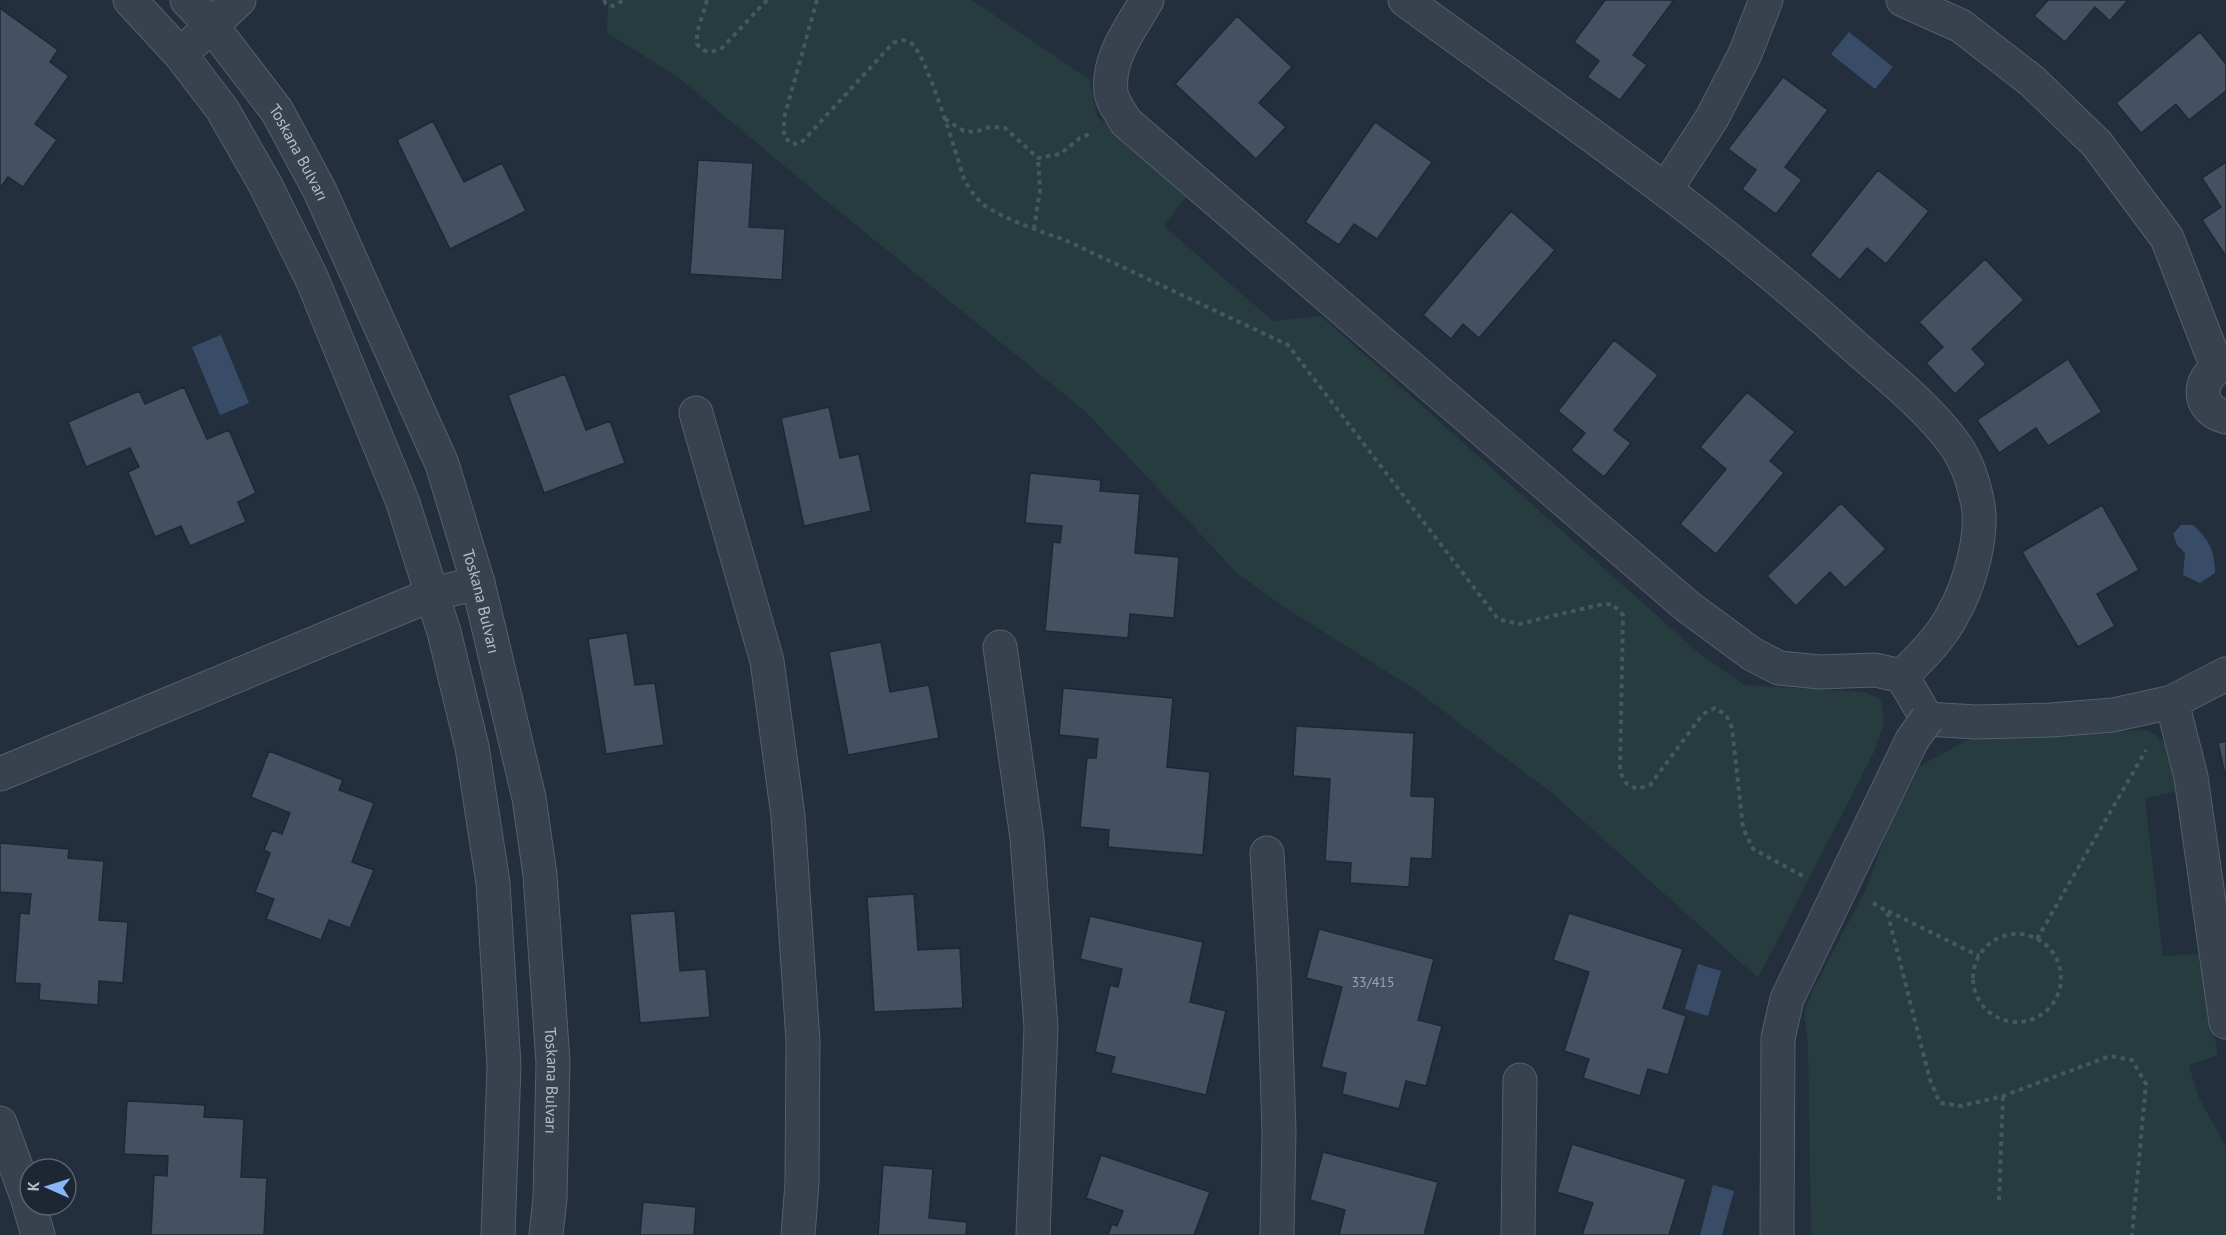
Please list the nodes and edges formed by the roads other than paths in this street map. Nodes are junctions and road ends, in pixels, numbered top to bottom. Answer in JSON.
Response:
{"nodes":[{"id":1,"x":130,"y":0,"type":"edge"},
{"id":2,"x":187,"y":0,"type":"edge"},
{"id":3,"x":239,"y":0,"type":"edge"},
{"id":4,"x":1147,"y":0,"type":"edge"},
{"id":5,"x":1405,"y":0,"type":"edge"},
{"id":6,"x":1766,"y":0,"type":"edge"},
{"id":7,"x":1903,"y":0,"type":"edge"},
{"id":8,"x":212,"y":26,"type":"junction"},
{"id":9,"x":180,"y":54,"type":"junction"},
{"id":10,"x":1666,"y":189,"type":"junction"},
{"id":11,"x":2222,"y":366,"type":"edge"},
{"id":12,"x":696,"y":414,"type":"dead end"},
{"id":13,"x":2226,"y":417,"type":"edge"},
{"id":14,"x":478,"y":583,"type":"junction"},
{"id":15,"x":433,"y":594,"type":"junction"},
{"id":16,"x":1000,"y":646,"type":"dead end"},
{"id":17,"x":2226,"y":674,"type":"edge"},
{"id":18,"x":1902,"y":676,"type":"junction"},
{"id":19,"x":2172,"y":702,"type":"junction"},
{"id":20,"x":1927,"y":719,"type":"junction"},
{"id":21,"x":0,"y":774,"type":"edge"},
{"id":22,"x":1267,"y":854,"type":"dead end"},
{"id":23,"x":2226,"y":1022,"type":"edge"},
{"id":24,"x":1520,"y":1080,"type":"dead end"},
{"id":25,"x":0,"y":1123,"type":"edge"},
{"id":26,"x":38,"y":1235,"type":"edge"},
{"id":27,"x":498,"y":1235,"type":"edge"},
{"id":28,"x":546,"y":1235,"type":"edge"},
{"id":29,"x":798,"y":1235,"type":"edge"},
{"id":30,"x":1033,"y":1235,"type":"edge"},
{"id":31,"x":1277,"y":1235,"type":"edge"},
{"id":32,"x":1518,"y":1235,"type":"edge"},
{"id":33,"x":1778,"y":1235,"type":"edge"}],
"edges":[{"from":1,"to":9,"type":"street"},
{"from":2,"to":8,"type":"street","name":"Toskana Bulvarı"},
{"from":3,"to":8,"type":"street"},
{"from":4,"to":18,"type":"street"},
{"from":5,"to":10,"type":"street"},
{"from":6,"to":10,"type":"street"},
{"from":7,"to":11,"type":"street"},
{"from":8,"to":9,"type":"street"},
{"from":8,"to":14,"type":"street","name":"Toskana Bulvarı"},
{"from":9,"to":15,"type":"street"},
{"from":10,"to":18,"type":"street"},
{"from":11,"to":13,"type":"street"},
{"from":12,"to":29,"type":"street"},
{"from":14,"to":15,"type":"street"},
{"from":14,"to":28,"type":"street","name":"Toskana Bulvarı"},
{"from":15,"to":21,"type":"street"},
{"from":15,"to":27,"type":"street"},
{"from":16,"to":30,"type":"street"},
{"from":17,"to":19,"type":"street"},
{"from":18,"to":20,"type":"street"},
{"from":19,"to":20,"type":"street"},
{"from":19,"to":23,"type":"street"},
{"from":20,"to":33,"type":"street","bridge":true},
{"from":22,"to":31,"type":"street"},
{"from":24,"to":32,"type":"street"},
{"from":25,"to":26,"type":"street"}]}
